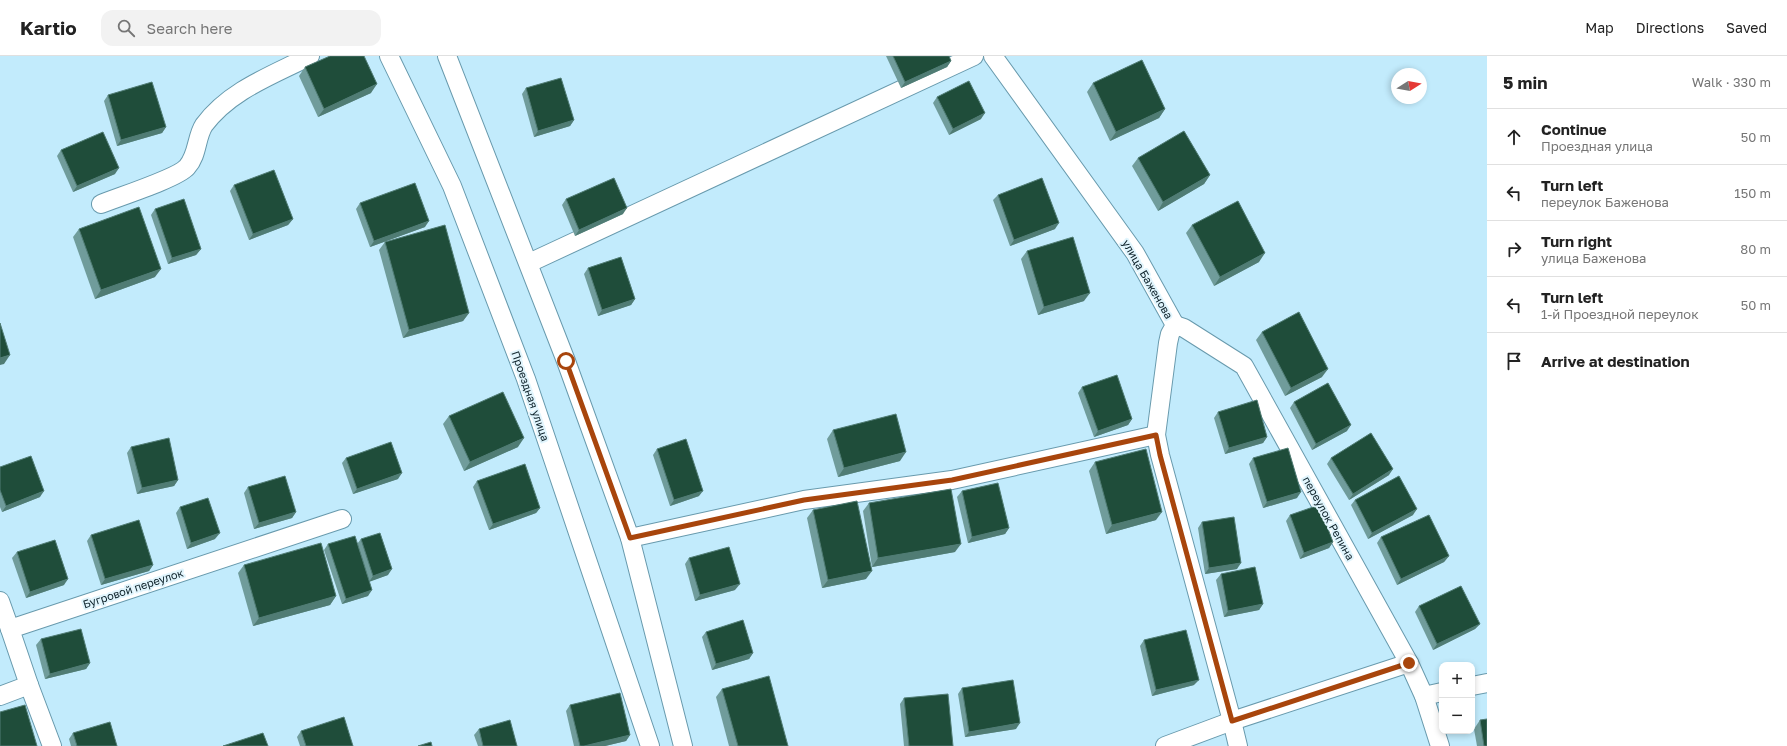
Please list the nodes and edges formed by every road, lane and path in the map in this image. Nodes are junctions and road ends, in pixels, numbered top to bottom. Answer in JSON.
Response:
{"nodes":[{"id":1,"x":310,"y":56,"type":"edge"},
{"id":2,"x":389,"y":56,"type":"edge"},
{"id":3,"x":447,"y":56,"type":"edge"},
{"id":4,"x":974,"y":56,"type":"edge"},
{"id":5,"x":993,"y":56,"type":"edge"},
{"id":6,"x":101,"y":204,"type":"dead end"},
{"id":7,"x":528,"y":263,"type":"junction"},
{"id":8,"x":1175,"y":325,"type":"junction"},
{"id":9,"x":1156,"y":435,"type":"junction"},
{"id":10,"x":342,"y":519,"type":"dead end"},
{"id":11,"x":630,"y":538,"type":"junction"},
{"id":12,"x":0,"y":601,"type":"edge"},
{"id":13,"x":10,"y":629,"type":"junction"},
{"id":14,"x":1409,"y":663,"type":"junction"},
{"id":15,"x":1487,"y":683,"type":"edge"},
{"id":16,"x":29,"y":685,"type":"junction"},
{"id":17,"x":1475,"y":685,"type":"edge"},
{"id":18,"x":1439,"y":693,"type":"edge"},
{"id":19,"x":0,"y":696,"type":"edge"},
{"id":20,"x":1424,"y":696,"type":"junction"},
{"id":21,"x":1232,"y":721,"type":"junction"},
{"id":22,"x":52,"y":746,"type":"edge"},
{"id":23,"x":650,"y":746,"type":"edge"},
{"id":24,"x":683,"y":746,"type":"edge"},
{"id":25,"x":1165,"y":746,"type":"edge"},
{"id":26,"x":1238,"y":746,"type":"edge"},
{"id":27,"x":1440,"y":746,"type":"edge"}],
"edges":[{"from":1,"to":6,"type":"street"},
{"from":2,"to":23,"type":"street","name":"Проездная улица"},
{"from":3,"to":7,"type":"street"},
{"from":4,"to":7,"type":"street"},
{"from":5,"to":8,"type":"street","name":"улица Баженова"},
{"from":7,"to":11,"type":"street"},
{"from":8,"to":9,"type":"street","name":"улица Баженова"},
{"from":8,"to":14,"type":"street","name":"переулок Репина"},
{"from":9,"to":11,"type":"street"},
{"from":9,"to":21,"type":"street","name":"улица Баженова"},
{"from":10,"to":13,"type":"street","name":"Бугровой переулок"},
{"from":11,"to":24,"type":"street"},
{"from":12,"to":13,"type":"street"},
{"from":13,"to":16,"type":"street"},
{"from":14,"to":20,"type":"street","name":"переулок Репина"},
{"from":14,"to":21,"type":"street"},
{"from":15,"to":17,"type":"street"},
{"from":16,"to":19,"type":"street"},
{"from":16,"to":22,"type":"street"},
{"from":18,"to":20,"type":"street"},
{"from":20,"to":27,"type":"street","name":"переулок Репина"},
{"from":21,"to":25,"type":"street"},
{"from":21,"to":26,"type":"street","name":"улица Баженова"}]}
